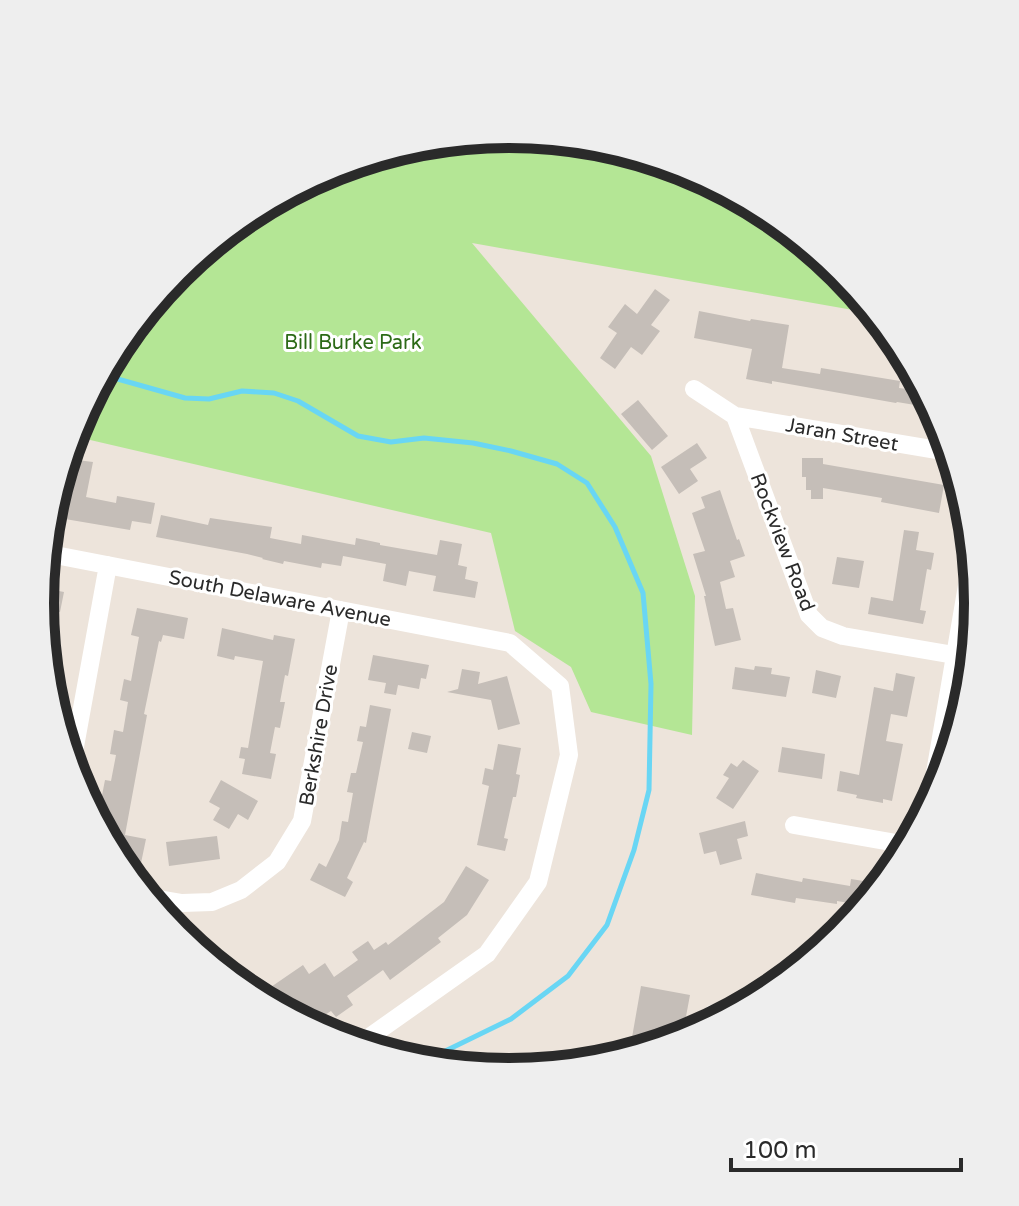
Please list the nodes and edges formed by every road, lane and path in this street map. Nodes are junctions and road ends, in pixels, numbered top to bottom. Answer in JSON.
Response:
{"nodes":[{"id":1,"x":694,"y":389,"type":"dead end"},
{"id":2,"x":735,"y":416,"type":"junction"},
{"id":3,"x":938,"y":450,"type":"edge"},
{"id":4,"x":57,"y":555,"type":"edge"},
{"id":5,"x":108,"y":565,"type":"junction"},
{"id":6,"x":965,"y":596,"type":"edge"},
{"id":7,"x":341,"y":610,"type":"junction"},
{"id":8,"x":954,"y":655,"type":"junction"},
{"id":9,"x":76,"y":742,"type":"edge"},
{"id":10,"x":937,"y":759,"type":"edge"},
{"id":11,"x":794,"y":825,"type":"dead end"},
{"id":12,"x":896,"y":843,"type":"edge"},
{"id":13,"x":165,"y":900,"type":"edge"},
{"id":14,"x":370,"y":1036,"type":"edge"}],
"edges":[{"from":1,"to":2,"type":"street"},
{"from":2,"to":3,"type":"street","name":"Jaran Street"},
{"from":2,"to":8,"type":"street","name":"Rockview Road"},
{"from":4,"to":5,"type":"street","name":"South Delaware Avenue"},
{"from":5,"to":7,"type":"street","name":"South Delaware Avenue"},
{"from":5,"to":9,"type":"street"},
{"from":6,"to":8,"type":"street"},
{"from":7,"to":13,"type":"street","name":"Berkshire Drive"},
{"from":7,"to":14,"type":"street","name":"South Delaware Avenue"},
{"from":8,"to":10,"type":"street"},
{"from":11,"to":12,"type":"street"}]}
